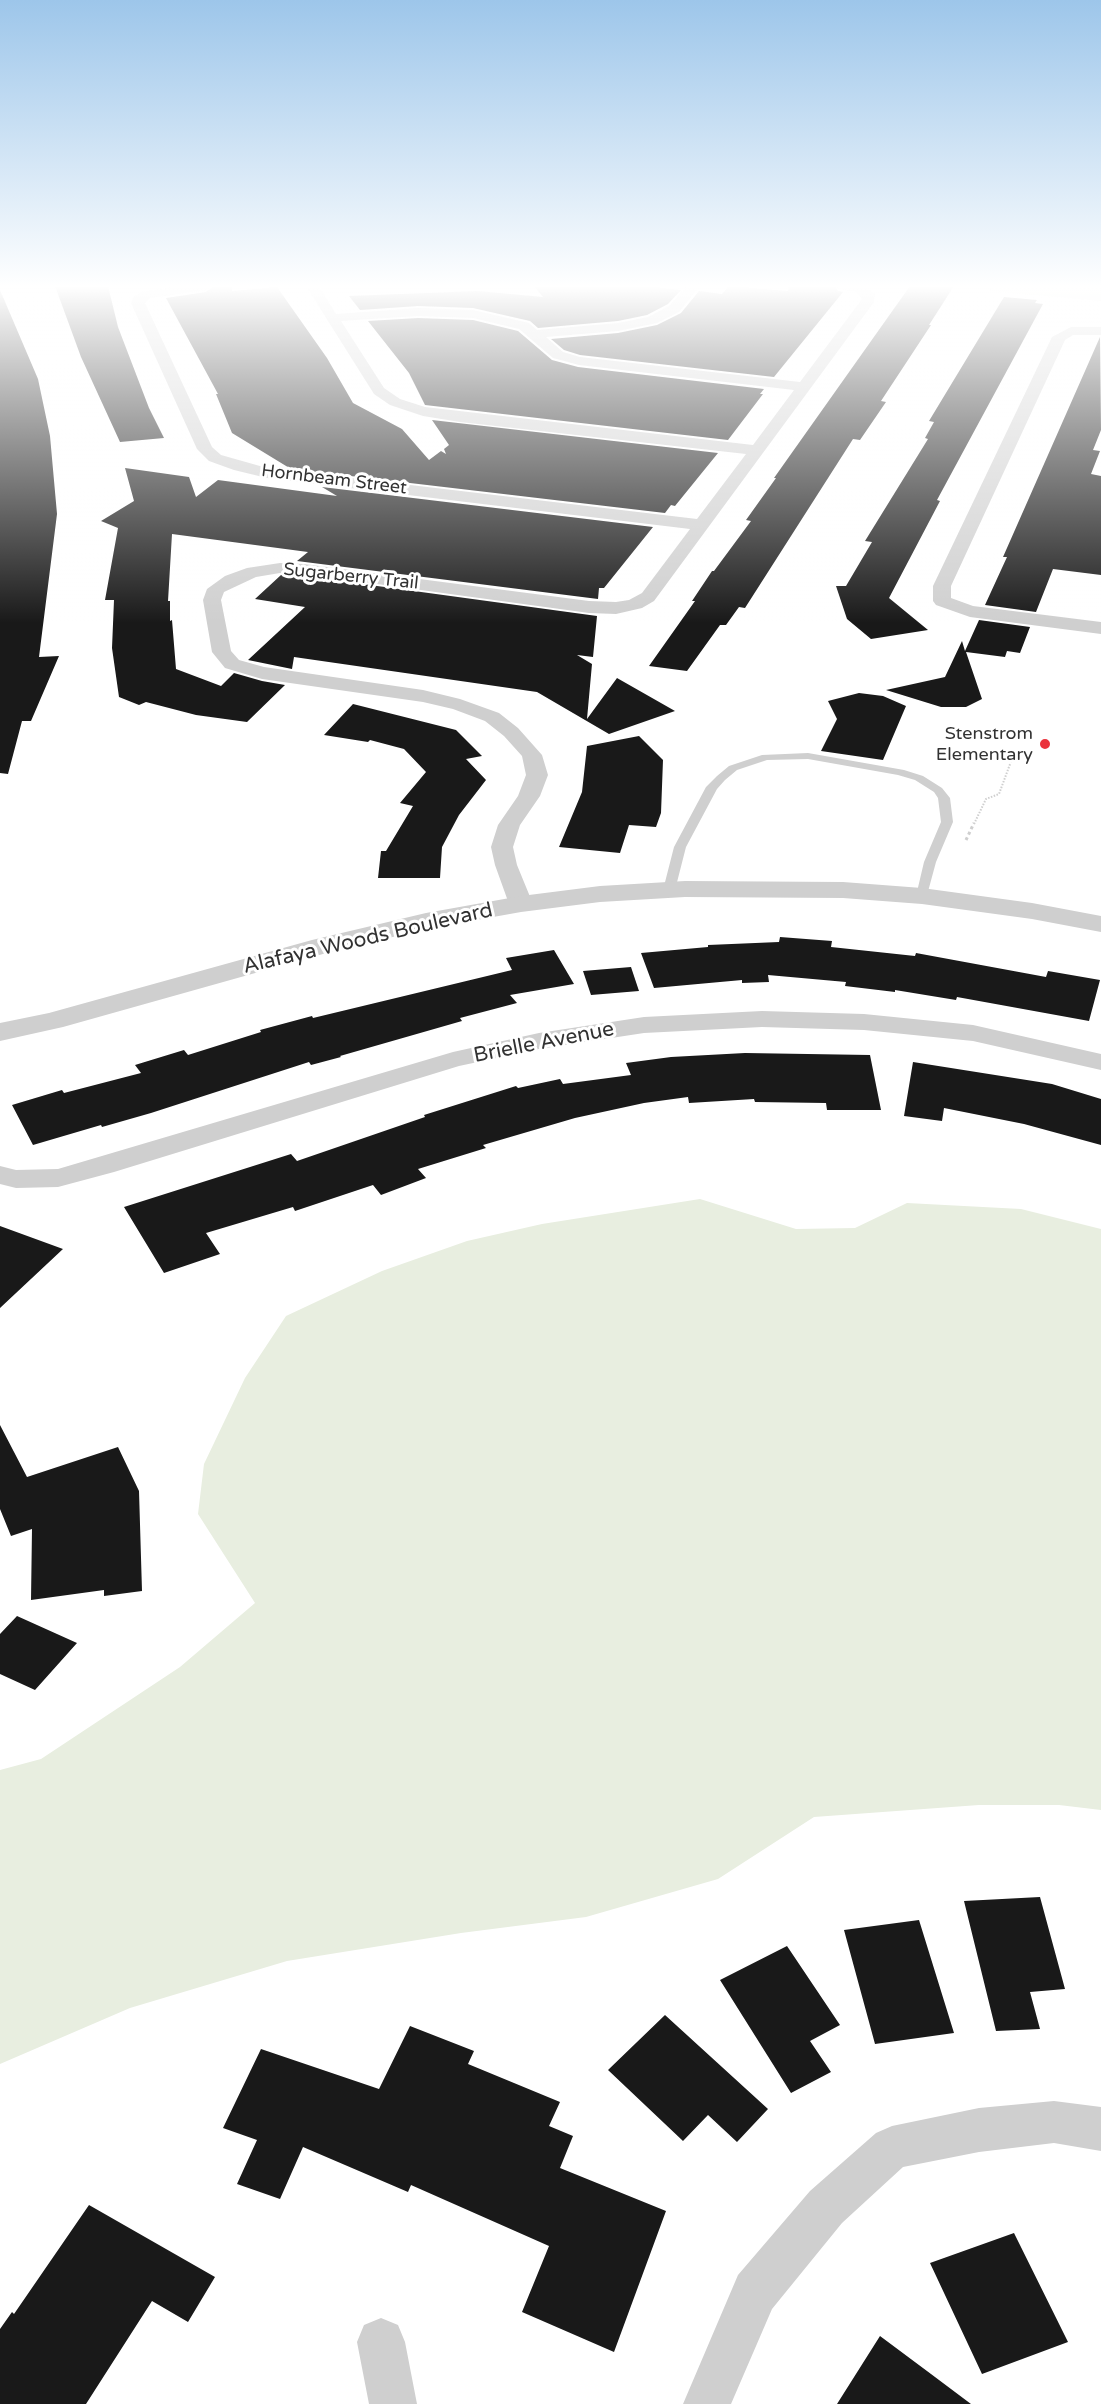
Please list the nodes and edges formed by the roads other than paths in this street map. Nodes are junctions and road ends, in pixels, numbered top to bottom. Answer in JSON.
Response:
{"nodes":[{"id":1,"x":182,"y":398,"type":"edge"},
{"id":2,"x":389,"y":398,"type":"edge"},
{"id":3,"x":795,"y":398,"type":"edge"},
{"id":4,"x":1030,"y":398,"type":"edge"},
{"id":5,"x":757,"y":450,"type":"junction"},
{"id":6,"x":700,"y":525,"type":"junction"},
{"id":7,"x":1101,"y":628,"type":"edge"},
{"id":8,"x":669,"y":890,"type":"junction"},
{"id":9,"x":922,"y":896,"type":"junction"},
{"id":10,"x":521,"y":904,"type":"junction"},
{"id":11,"x":1101,"y":924,"type":"edge"},
{"id":12,"x":0,"y":1032,"type":"edge"},
{"id":13,"x":1101,"y":1062,"type":"edge"},
{"id":14,"x":0,"y":1175,"type":"edge"},
{"id":15,"x":1101,"y":2129,"type":"edge"},
{"id":16,"x":381,"y":2342,"type":"dead end"},
{"id":17,"x":393,"y":2404,"type":"edge"},
{"id":18,"x":707,"y":2404,"type":"edge"}],
"edges":[{"from":1,"to":6,"type":"street","name":"Hornbeam Street"},
{"from":2,"to":5,"type":"street"},
{"from":3,"to":5,"type":"street","name":"Sugarberry Trail"},
{"from":4,"to":7,"type":"street"},
{"from":5,"to":6,"type":"street","name":"Sugarberry Trail"},
{"from":6,"to":10,"type":"street","name":"Sugarberry Trail"},
{"from":8,"to":9,"type":"street","name":"Alafaya Woods Boulevard"},
{"from":8,"to":9,"type":"lane"},
{"from":8,"to":10,"type":"street","name":"Alafaya Woods Boulevard"},
{"from":9,"to":11,"type":"street","name":"Alafaya Woods Boulevard"},
{"from":10,"to":12,"type":"street","name":"Alafaya Woods Boulevard"},
{"from":13,"to":14,"type":"street","name":"Brielle Avenue"},
{"from":15,"to":18,"type":"street"},
{"from":16,"to":17,"type":"street"}]}
